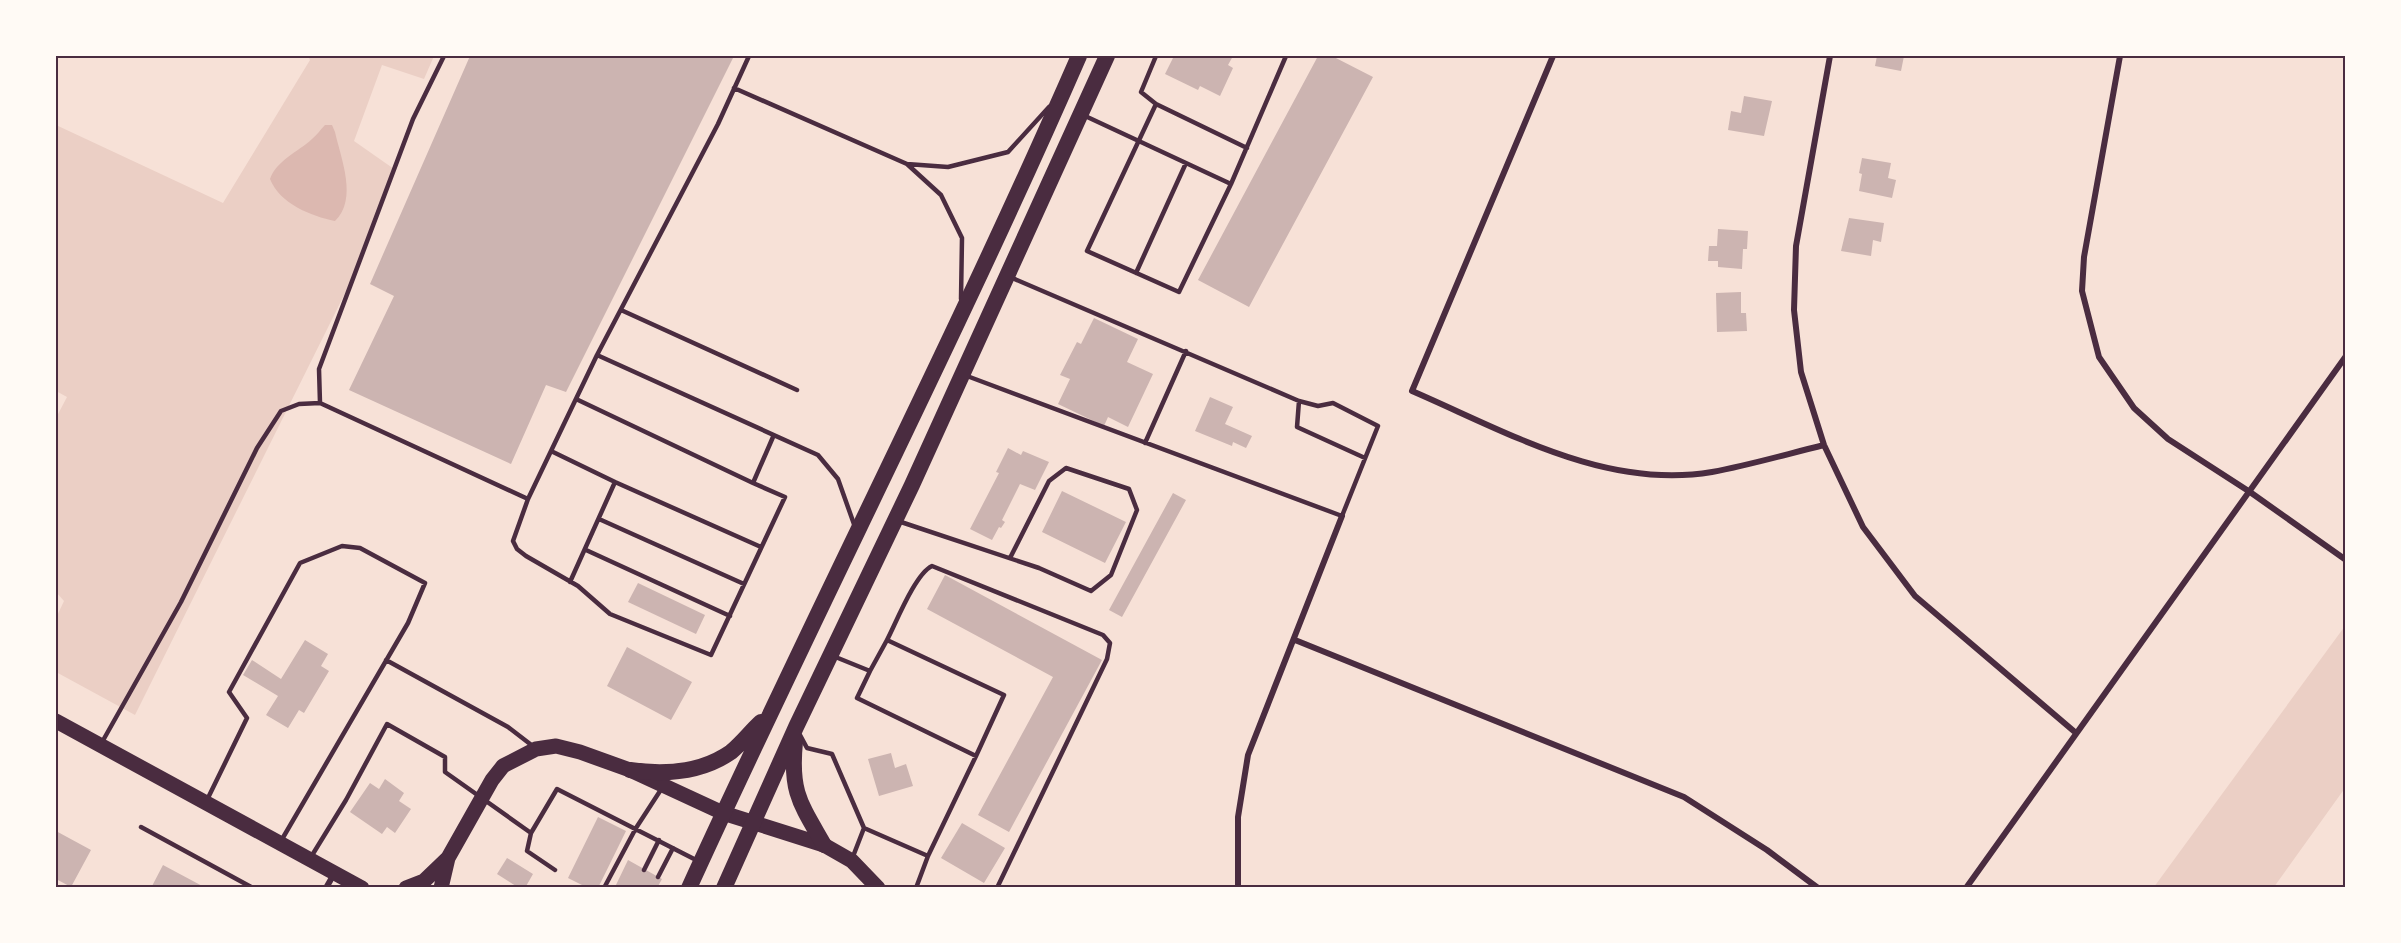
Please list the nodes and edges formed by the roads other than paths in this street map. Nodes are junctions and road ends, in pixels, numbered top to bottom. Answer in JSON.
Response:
{"nodes":[{"id":1,"x":444,"y":56,"type":"edge"},
{"id":2,"x":749,"y":56,"type":"edge"},
{"id":3,"x":1079,"y":56,"type":"edge"},
{"id":4,"x":1107,"y":56,"type":"edge"},
{"id":5,"x":1156,"y":56,"type":"edge"},
{"id":6,"x":1286,"y":56,"type":"edge"},
{"id":7,"x":1553,"y":56,"type":"edge"},
{"id":8,"x":1830,"y":56,"type":"edge"},
{"id":9,"x":2120,"y":56,"type":"edge"},
{"id":10,"x":734,"y":88,"type":"junction"},
{"id":11,"x":1065,"y":90,"type":"junction"},
{"id":12,"x":1156,"y":104,"type":"junction"},
{"id":13,"x":1081,"y":113,"type":"junction"},
{"id":14,"x":1138,"y":140,"type":"junction"},
{"id":15,"x":1247,"y":148,"type":"junction"},
{"id":16,"x":1186,"y":163,"type":"junction"},
{"id":17,"x":907,"y":164,"type":"junction"},
{"id":18,"x":1231,"y":184,"type":"junction"},
{"id":19,"x":1136,"y":273,"type":"junction"},
{"id":20,"x":1007,"y":276,"type":"junction"},
{"id":21,"x":621,"y":310,"type":"junction"},
{"id":22,"x":961,"y":318,"type":"junction"},
{"id":23,"x":1186,"y":351,"type":"junction"},
{"id":24,"x":597,"y":355,"type":"junction"},
{"id":25,"x":2346,"y":356,"type":"edge"},
{"id":26,"x":962,"y":375,"type":"junction"},
{"id":27,"x":797,"y":390,"type":"dead end"},
{"id":28,"x":576,"y":399,"type":"junction"},
{"id":29,"x":1299,"y":401,"type":"junction"},
{"id":30,"x":320,"y":403,"type":"junction"},
{"id":31,"x":774,"y":437,"type":"junction"},
{"id":32,"x":1145,"y":443,"type":"junction"},
{"id":33,"x":1824,"y":445,"type":"junction"},
{"id":34,"x":551,"y":451,"type":"junction"},
{"id":35,"x":1365,"y":458,"type":"junction"},
{"id":36,"x":615,"y":482,"type":"junction"},
{"id":37,"x":753,"y":483,"type":"junction"},
{"id":38,"x":2250,"y":492,"type":"junction"},
{"id":39,"x":528,"y":499,"type":"junction"},
{"id":40,"x":1342,"y":516,"type":"junction"},
{"id":41,"x":599,"y":519,"type":"junction"},
{"id":42,"x":896,"y":520,"type":"junction"},
{"id":43,"x":857,"y":533,"type":"junction"},
{"id":44,"x":761,"y":548,"type":"junction"},
{"id":45,"x":586,"y":550,"type":"junction"},
{"id":46,"x":1010,"y":558,"type":"junction"},
{"id":47,"x":2346,"y":560,"type":"edge"},
{"id":48,"x":570,"y":582,"type":"junction"},
{"id":49,"x":744,"y":584,"type":"junction"},
{"id":50,"x":730,"y":616,"type":"junction"},
{"id":51,"x":886,"y":640,"type":"junction"},
{"id":52,"x":1295,"y":640,"type":"junction"},
{"id":53,"x":831,"y":655,"type":"junction"},
{"id":54,"x":387,"y":660,"type":"junction"},
{"id":55,"x":870,"y":671,"type":"junction"},
{"id":56,"x":768,"y":715,"type":"junction"},
{"id":57,"x":56,"y":721,"type":"edge"},
{"id":58,"x":796,"y":727,"type":"junction"},
{"id":59,"x":2076,"y":733,"type":"junction"},
{"id":60,"x":100,"y":745,"type":"junction"},
{"id":61,"x":536,"y":749,"type":"junction"},
{"id":62,"x":976,"y":756,"type":"junction"},
{"id":63,"x":630,"y":770,"type":"junction"},
{"id":64,"x":663,"y":785,"type":"junction"},
{"id":65,"x":482,"y":797,"type":"junction"},
{"id":66,"x":206,"y":802,"type":"junction"},
{"id":67,"x":723,"y":813,"type":"junction"},
{"id":68,"x":753,"y":823,"type":"junction"},
{"id":69,"x":141,"y":827,"type":"dead end"},
{"id":70,"x":636,"y":828,"type":"junction"},
{"id":71,"x":864,"y":828,"type":"junction"},
{"id":72,"x":531,"y":833,"type":"junction"},
{"id":73,"x":659,"y":840,"type":"junction"},
{"id":74,"x":279,"y":843,"type":"junction"},
{"id":75,"x":824,"y":845,"type":"junction"},
{"id":76,"x":673,"y":848,"type":"junction"},
{"id":77,"x":928,"y":856,"type":"junction"},
{"id":78,"x":448,"y":858,"type":"junction"},
{"id":79,"x":310,"y":859,"type":"junction"},
{"id":80,"x":852,"y":861,"type":"junction"},
{"id":81,"x":700,"y":862,"type":"junction"},
{"id":82,"x":555,"y":870,"type":"dead end"},
{"id":83,"x":644,"y":870,"type":"dead end"},
{"id":84,"x":658,"y":877,"type":"dead end"},
{"id":85,"x":330,"y":881,"type":"edge"},
{"id":86,"x":253,"y":888,"type":"edge"},
{"id":87,"x":362,"y":888,"type":"edge"},
{"id":88,"x":406,"y":888,"type":"edge"},
{"id":89,"x":441,"y":888,"type":"edge"},
{"id":90,"x":604,"y":888,"type":"edge"},
{"id":91,"x":689,"y":888,"type":"edge"},
{"id":92,"x":724,"y":888,"type":"edge"},
{"id":93,"x":878,"y":888,"type":"edge"},
{"id":94,"x":916,"y":888,"type":"edge"},
{"id":95,"x":997,"y":888,"type":"edge"},
{"id":96,"x":1238,"y":888,"type":"edge"},
{"id":97,"x":1818,"y":888,"type":"edge"},
{"id":98,"x":1966,"y":888,"type":"edge"}],
"edges":[{"from":1,"to":30,"type":"lane"},
{"from":2,"to":10,"type":"lane"},
{"from":3,"to":11,"type":"highway"},
{"from":4,"to":13,"type":"highway"},
{"from":5,"to":12,"type":"lane"},
{"from":6,"to":15,"type":"lane"},
{"from":7,"to":33,"type":"street"},
{"from":8,"to":33,"type":"street"},
{"from":9,"to":38,"type":"street"},
{"from":10,"to":17,"type":"lane"},
{"from":10,"to":21,"type":"lane"},
{"from":11,"to":17,"type":"lane"},
{"from":11,"to":22,"type":"highway"},
{"from":12,"to":14,"type":"lane"},
{"from":12,"to":15,"type":"lane"},
{"from":13,"to":14,"type":"lane"},
{"from":13,"to":20,"type":"highway"},
{"from":14,"to":16,"type":"lane"},
{"from":14,"to":19,"type":"lane"},
{"from":15,"to":18,"type":"lane"},
{"from":16,"to":18,"type":"lane"},
{"from":16,"to":19,"type":"lane"},
{"from":17,"to":22,"type":"lane"},
{"from":18,"to":19,"type":"lane"},
{"from":20,"to":23,"type":"lane"},
{"from":20,"to":26,"type":"highway"},
{"from":21,"to":24,"type":"lane"},
{"from":21,"to":27,"type":"lane"},
{"from":22,"to":43,"type":"highway"},
{"from":23,"to":29,"type":"lane"},
{"from":23,"to":32,"type":"lane"},
{"from":24,"to":28,"type":"lane"},
{"from":24,"to":31,"type":"lane"},
{"from":25,"to":38,"type":"street"},
{"from":26,"to":32,"type":"lane"},
{"from":26,"to":42,"type":"highway"},
{"from":28,"to":34,"type":"lane"},
{"from":28,"to":37,"type":"lane"},
{"from":29,"to":35,"type":"lane"},
{"from":29,"to":35,"type":"lane"},
{"from":30,"to":39,"type":"lane"},
{"from":30,"to":60,"type":"lane"},
{"from":31,"to":37,"type":"lane"},
{"from":31,"to":43,"type":"lane"},
{"from":32,"to":40,"type":"lane"},
{"from":33,"to":59,"type":"street"},
{"from":34,"to":36,"type":"lane"},
{"from":34,"to":39,"type":"lane"},
{"from":35,"to":40,"type":"lane"},
{"from":36,"to":41,"type":"lane"},
{"from":36,"to":44,"type":"lane"},
{"from":37,"to":44,"type":"lane"},
{"from":38,"to":47,"type":"street"},
{"from":38,"to":59,"type":"street"},
{"from":39,"to":48,"type":"lane"},
{"from":40,"to":52,"type":"street"},
{"from":41,"to":45,"type":"lane"},
{"from":41,"to":49,"type":"lane"},
{"from":42,"to":46,"type":"lane"},
{"from":42,"to":53,"type":"highway"},
{"from":43,"to":56,"type":"highway"},
{"from":44,"to":49,"type":"lane"},
{"from":45,"to":48,"type":"lane"},
{"from":45,"to":50,"type":"lane"},
{"from":46,"to":46,"type":"lane"},
{"from":48,"to":50,"type":"lane"},
{"from":49,"to":50,"type":"lane"},
{"from":51,"to":55,"type":"lane"},
{"from":51,"to":62,"type":"lane"},
{"from":51,"to":95,"type":"lane"},
{"from":52,"to":96,"type":"street"},
{"from":52,"to":97,"type":"street"},
{"from":53,"to":55,"type":"lane"},
{"from":53,"to":58,"type":"highway"},
{"from":54,"to":61,"type":"lane"},
{"from":54,"to":66,"type":"lane"},
{"from":54,"to":74,"type":"lane"},
{"from":55,"to":62,"type":"lane"},
{"from":56,"to":63,"type":"highway"},
{"from":56,"to":67,"type":"highway"},
{"from":57,"to":60,"type":"main road"},
{"from":58,"to":68,"type":"highway"},
{"from":58,"to":71,"type":"lane"},
{"from":58,"to":75,"type":"highway"},
{"from":59,"to":98,"type":"street"},
{"from":60,"to":66,"type":"main road"},
{"from":61,"to":63,"type":"main road"},
{"from":61,"to":65,"type":"main road"},
{"from":62,"to":77,"type":"lane"},
{"from":63,"to":64,"type":"main road"},
{"from":64,"to":67,"type":"main road"},
{"from":64,"to":70,"type":"lane"},
{"from":65,"to":72,"type":"lane"},
{"from":65,"to":78,"type":"main road"},
{"from":65,"to":79,"type":"lane"},
{"from":66,"to":74,"type":"main road"},
{"from":67,"to":68,"type":"main road"},
{"from":67,"to":81,"type":"highway"},
{"from":68,"to":75,"type":"main road"},
{"from":68,"to":92,"type":"highway"},
{"from":69,"to":86,"type":"lane"},
{"from":70,"to":72,"type":"lane"},
{"from":70,"to":73,"type":"lane"},
{"from":70,"to":90,"type":"lane"},
{"from":71,"to":77,"type":"lane"},
{"from":71,"to":80,"type":"lane"},
{"from":72,"to":82,"type":"lane"},
{"from":73,"to":76,"type":"lane"},
{"from":73,"to":83,"type":"lane"},
{"from":74,"to":79,"type":"main road"},
{"from":75,"to":80,"type":"main road"},
{"from":76,"to":81,"type":"lane"},
{"from":76,"to":84,"type":"lane"},
{"from":77,"to":94,"type":"lane"},
{"from":78,"to":88,"type":"main road"},
{"from":78,"to":89,"type":"main road"},
{"from":79,"to":85,"type":"main road"},
{"from":80,"to":93,"type":"main road"},
{"from":81,"to":91,"type":"highway"},
{"from":85,"to":87,"type":"main road"}]}
